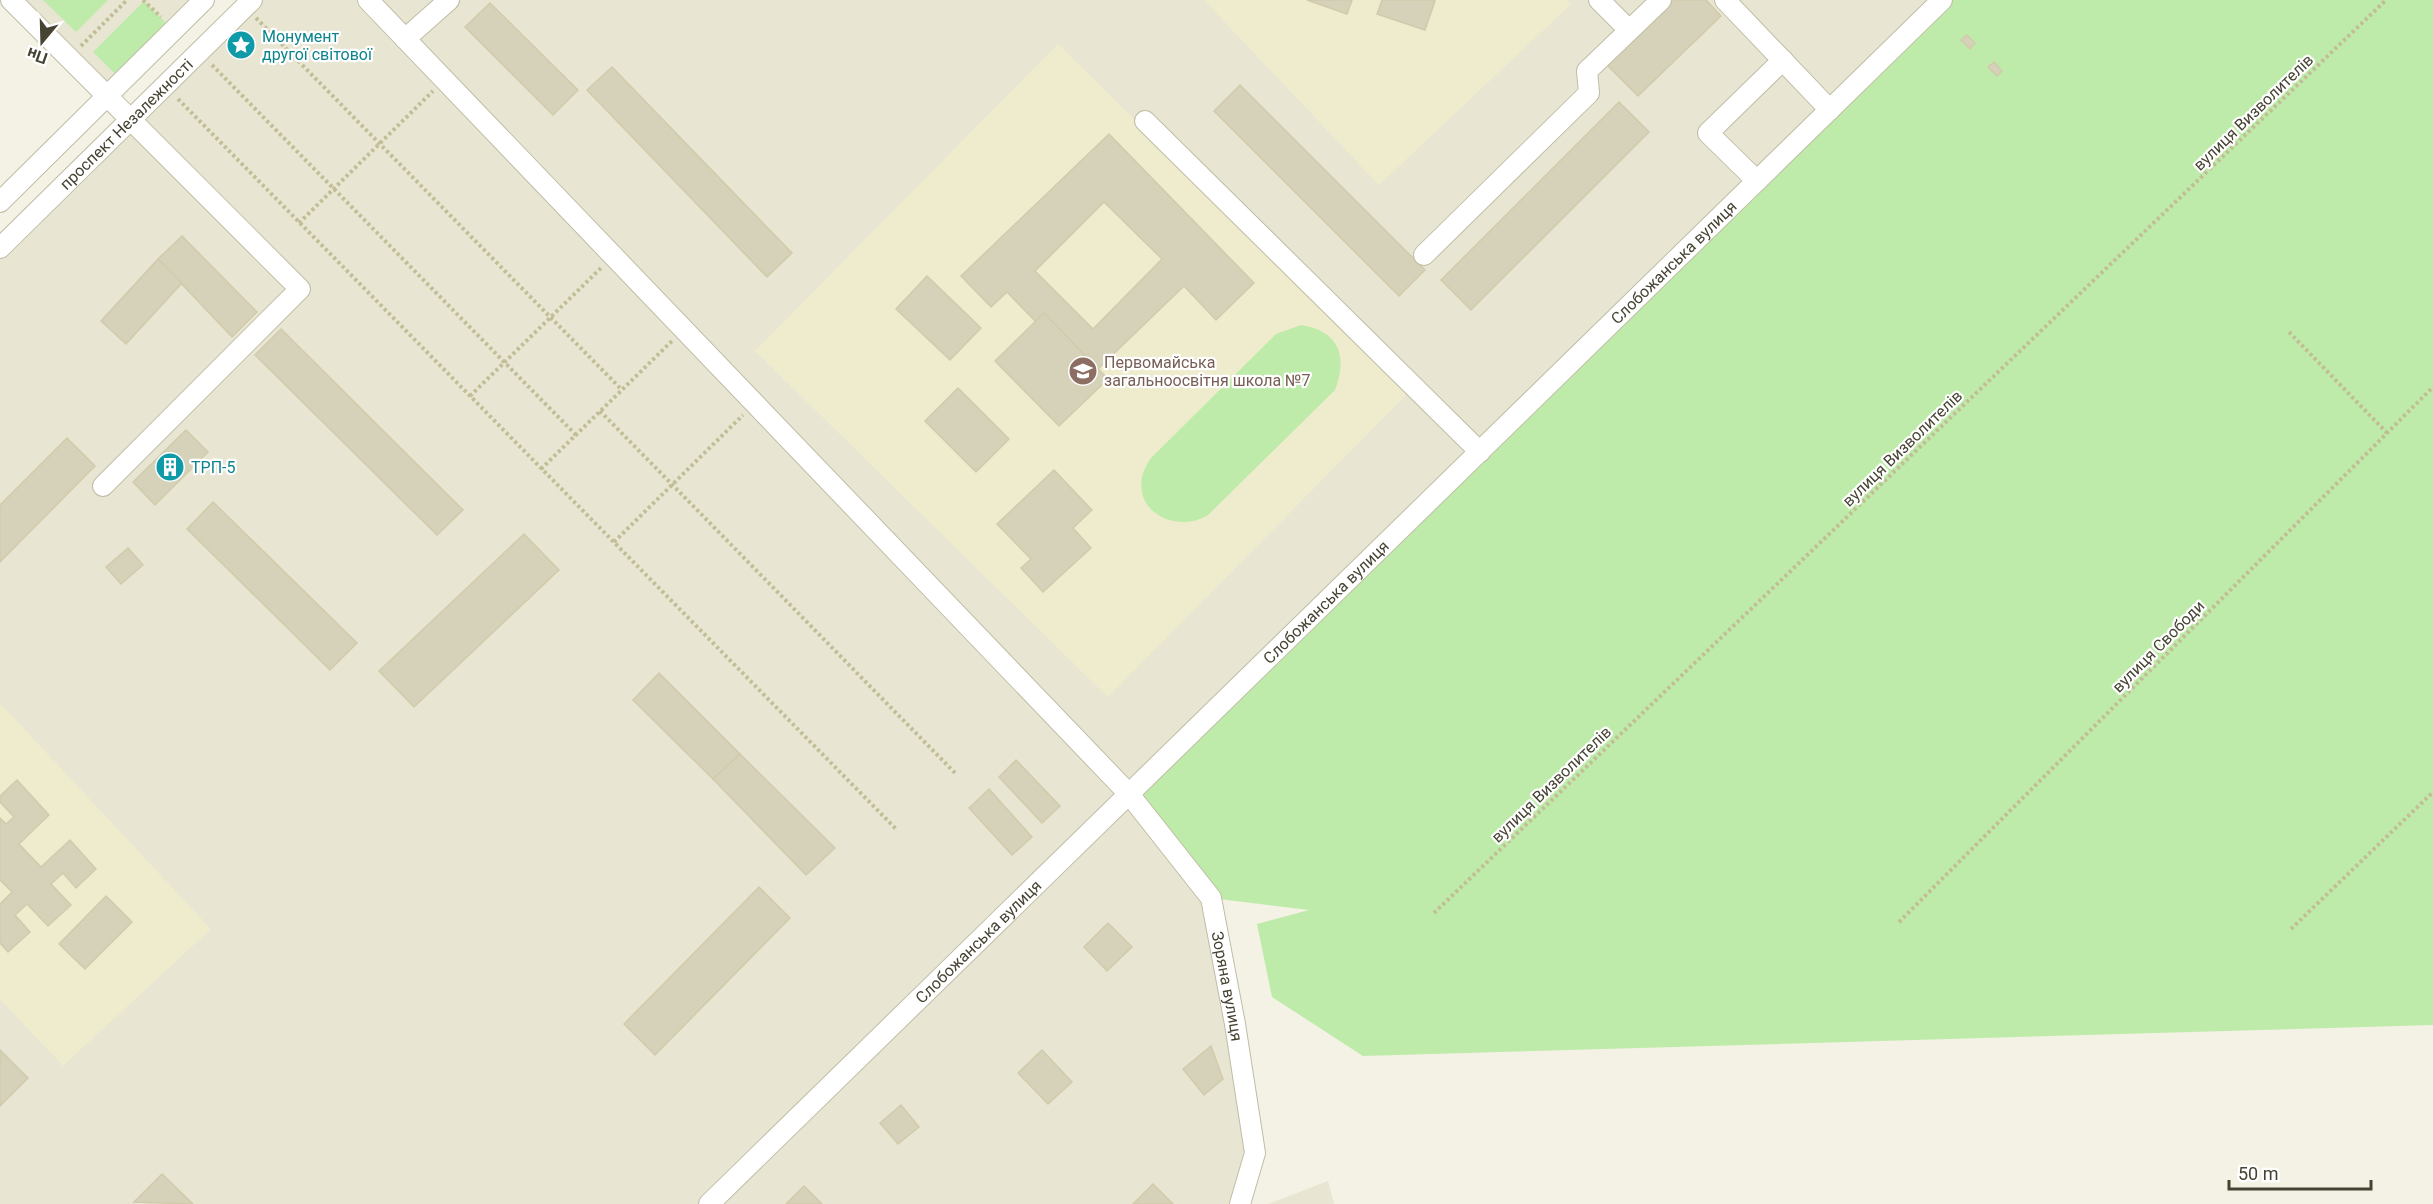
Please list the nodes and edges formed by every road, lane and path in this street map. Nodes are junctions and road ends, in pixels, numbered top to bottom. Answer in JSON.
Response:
{"nodes":[{"id":1,"x":11,"y":0,"type":"edge"},
{"id":2,"x":127,"y":0,"type":"edge"},
{"id":3,"x":204,"y":0,"type":"edge"},
{"id":4,"x":368,"y":0,"type":"edge"},
{"id":5,"x":449,"y":0,"type":"edge"},
{"id":6,"x":1599,"y":0,"type":"edge"},
{"id":7,"x":1661,"y":0,"type":"edge"},
{"id":8,"x":1725,"y":0,"type":"edge"},
{"id":9,"x":1942,"y":0,"type":"edge"},
{"id":10,"x":2386,"y":0,"type":"edge"},
{"id":11,"x":249,"y":4,"type":"edge"},
{"id":12,"x":1629,"y":30,"type":"junction"},
{"id":13,"x":405,"y":39,"type":"junction"},
{"id":14,"x":199,"y":52,"type":"junction"},
{"id":15,"x":70,"y":58,"type":"junction"},
{"id":16,"x":1784,"y":60,"type":"junction"},
{"id":17,"x":445,"y":80,"type":"junction"},
{"id":18,"x":164,"y":86,"type":"junction"},
{"id":19,"x":108,"y":96,"type":"junction"},
{"id":20,"x":1830,"y":110,"type":"junction"},
{"id":21,"x":130,"y":119,"type":"junction"},
{"id":22,"x":1144,"y":122,"type":"dead end"},
{"id":23,"x":380,"y":144,"type":"junction"},
{"id":24,"x":1757,"y":182,"type":"junction"},
{"id":25,"x":334,"y":189,"type":"junction"},
{"id":26,"x":0,"y":202,"type":"edge"},
{"id":27,"x":299,"y":223,"type":"junction"},
{"id":28,"x":0,"y":248,"type":"edge"},
{"id":29,"x":1424,"y":255,"type":"dead end"},
{"id":30,"x":613,"y":256,"type":"junction"},
{"id":31,"x":551,"y":318,"type":"junction"},
{"id":32,"x":683,"y":330,"type":"junction"},
{"id":33,"x":2289,"y":332,"type":"dead end"},
{"id":34,"x":505,"y":363,"type":"junction"},
{"id":35,"x":2433,"y":387,"type":"edge"},
{"id":36,"x":622,"y":390,"type":"junction"},
{"id":37,"x":470,"y":396,"type":"junction"},
{"id":38,"x":754,"y":404,"type":"junction"},
{"id":39,"x":600,"y":411,"type":"junction"},
{"id":40,"x":2387,"y":433,"type":"junction"},
{"id":41,"x":576,"y":435,"type":"junction"},
{"id":42,"x":1480,"y":452,"type":"junction"},
{"id":43,"x":541,"y":469,"type":"junction"},
{"id":44,"x":672,"y":484,"type":"junction"},
{"id":45,"x":104,"y":486,"type":"dead end"},
{"id":46,"x":613,"y":542,"type":"junction"},
{"id":47,"x":957,"y":775,"type":"dead end"},
{"id":48,"x":2433,"y":792,"type":"edge"},
{"id":49,"x":1129,"y":794,"type":"junction"},
{"id":50,"x":897,"y":830,"type":"dead end"},
{"id":51,"x":1434,"y":913,"type":"dead end"},
{"id":52,"x":1899,"y":922,"type":"dead end"},
{"id":53,"x":2290,"y":930,"type":"dead end"},
{"id":54,"x":709,"y":1204,"type":"edge"},
{"id":55,"x":1240,"y":1204,"type":"edge"}],
"edges":[{"from":1,"to":15,"type":"street"},
{"from":2,"to":15,"type":"path"},
{"from":3,"to":19,"type":"street","name":"проспект Незалежності"},
{"from":4,"to":13,"type":"street","name":"Зоряна вулиця"},
{"from":5,"to":13,"type":"street"},
{"from":6,"to":12,"type":"street"},
{"from":7,"to":12,"type":"street"},
{"from":8,"to":16,"type":"street"},
{"from":9,"to":20,"type":"street","name":"Слобожанська вулиця"},
{"from":10,"to":51,"type":"path","name":"вулиця Визволителів"},
{"from":11,"to":14,"type":"street","name":"проспект Незалежності"},
{"from":11,"to":23,"type":"path"},
{"from":12,"to":29,"type":"street"},
{"from":13,"to":17,"type":"street","name":"Зоряна вулиця"},
{"from":14,"to":18,"type":"street","name":"проспект Незалежності"},
{"from":14,"to":25,"type":"path"},
{"from":15,"to":19,"type":"street"},
{"from":16,"to":20,"type":"street"},
{"from":16,"to":24,"type":"street"},
{"from":17,"to":23,"type":"path"},
{"from":17,"to":30,"type":"street","name":"Зоряна вулиця"},
{"from":18,"to":21,"type":"street","name":"проспект Незалежності"},
{"from":18,"to":27,"type":"path"},
{"from":19,"to":21,"type":"street"},
{"from":19,"to":26,"type":"street","name":"проспект Незалежності"},
{"from":20,"to":24,"type":"street","name":"Слобожанська вулиця"},
{"from":21,"to":28,"type":"street","name":"проспект Незалежності"},
{"from":21,"to":45,"type":"street"},
{"from":22,"to":42,"type":"street"},
{"from":23,"to":25,"type":"path"},
{"from":23,"to":31,"type":"path"},
{"from":24,"to":42,"type":"street","name":"Слобожанська вулиця"},
{"from":25,"to":27,"type":"path"},
{"from":25,"to":34,"type":"path"},
{"from":27,"to":37,"type":"path"},
{"from":30,"to":31,"type":"path"},
{"from":30,"to":32,"type":"street","name":"Зоряна вулиця"},
{"from":31,"to":34,"type":"path"},
{"from":31,"to":36,"type":"path"},
{"from":32,"to":36,"type":"path"},
{"from":32,"to":38,"type":"street","name":"Зоряна вулиця"},
{"from":33,"to":40,"type":"path"},
{"from":34,"to":37,"type":"path"},
{"from":34,"to":41,"type":"path"},
{"from":35,"to":40,"type":"path","name":"вулиця Свободи"},
{"from":36,"to":39,"type":"path"},
{"from":37,"to":43,"type":"path"},
{"from":38,"to":44,"type":"path"},
{"from":38,"to":49,"type":"street","name":"Зоряна вулиця"},
{"from":39,"to":41,"type":"path"},
{"from":39,"to":44,"type":"path"},
{"from":40,"to":52,"type":"path","name":"вулиця Свободи"},
{"from":41,"to":43,"type":"path"},
{"from":42,"to":49,"type":"street","name":"Слобожанська вулиця"},
{"from":43,"to":46,"type":"path"},
{"from":44,"to":46,"type":"path"},
{"from":44,"to":47,"type":"path"},
{"from":46,"to":50,"type":"path"},
{"from":48,"to":53,"type":"path"},
{"from":49,"to":54,"type":"street","name":"Слобожанська вулиця"},
{"from":49,"to":55,"type":"street","name":"Зоряна вулиця"}]}
